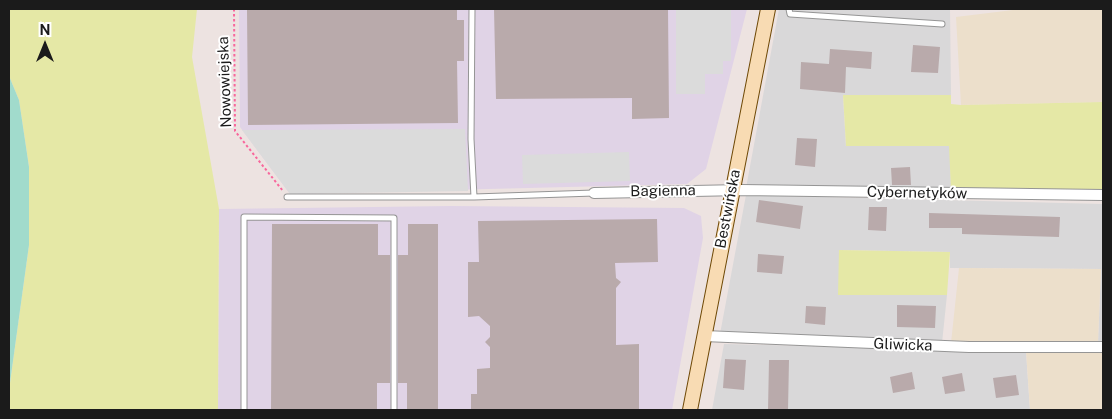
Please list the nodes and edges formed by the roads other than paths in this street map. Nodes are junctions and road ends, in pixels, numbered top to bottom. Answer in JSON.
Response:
{"nodes":[{"id":1,"x":472,"y":9,"type":"edge"},
{"id":2,"x":768,"y":9,"type":"edge"},
{"id":3,"x":789,"y":9,"type":"edge"},
{"id":4,"x":942,"y":24,"type":"dead end"},
{"id":5,"x":731,"y":191,"type":"junction"},
{"id":6,"x":594,"y":193,"type":"joint"},
{"id":7,"x":1103,"y":195,"type":"edge"},
{"id":8,"x":287,"y":197,"type":"road end"},
{"id":9,"x":474,"y":197,"type":"junction"},
{"id":10,"x":704,"y":336,"type":"junction"},
{"id":11,"x":1103,"y":347,"type":"edge"},
{"id":12,"x":244,"y":410,"type":"edge"},
{"id":13,"x":394,"y":410,"type":"edge"},
{"id":14,"x":690,"y":410,"type":"edge"}],
"edges":[{"from":1,"to":9,"type":"lane"},
{"from":2,"to":5,"type":"street","name":"Bestwińska"},
{"from":3,"to":4,"type":"lane"},
{"from":5,"to":6,"type":"street","name":"Bagienna"},
{"from":5,"to":7,"type":"street","name":"Cybernetyków"},
{"from":5,"to":10,"type":"street","name":"Bestwińska"},
{"from":6,"to":9,"type":"lane"},
{"from":8,"to":9,"type":"lane"},
{"from":10,"to":11,"type":"street","name":"Gliwicka"},
{"from":10,"to":14,"type":"street","name":"Bestwińska"},
{"from":12,"to":13,"type":"lane"}]}
